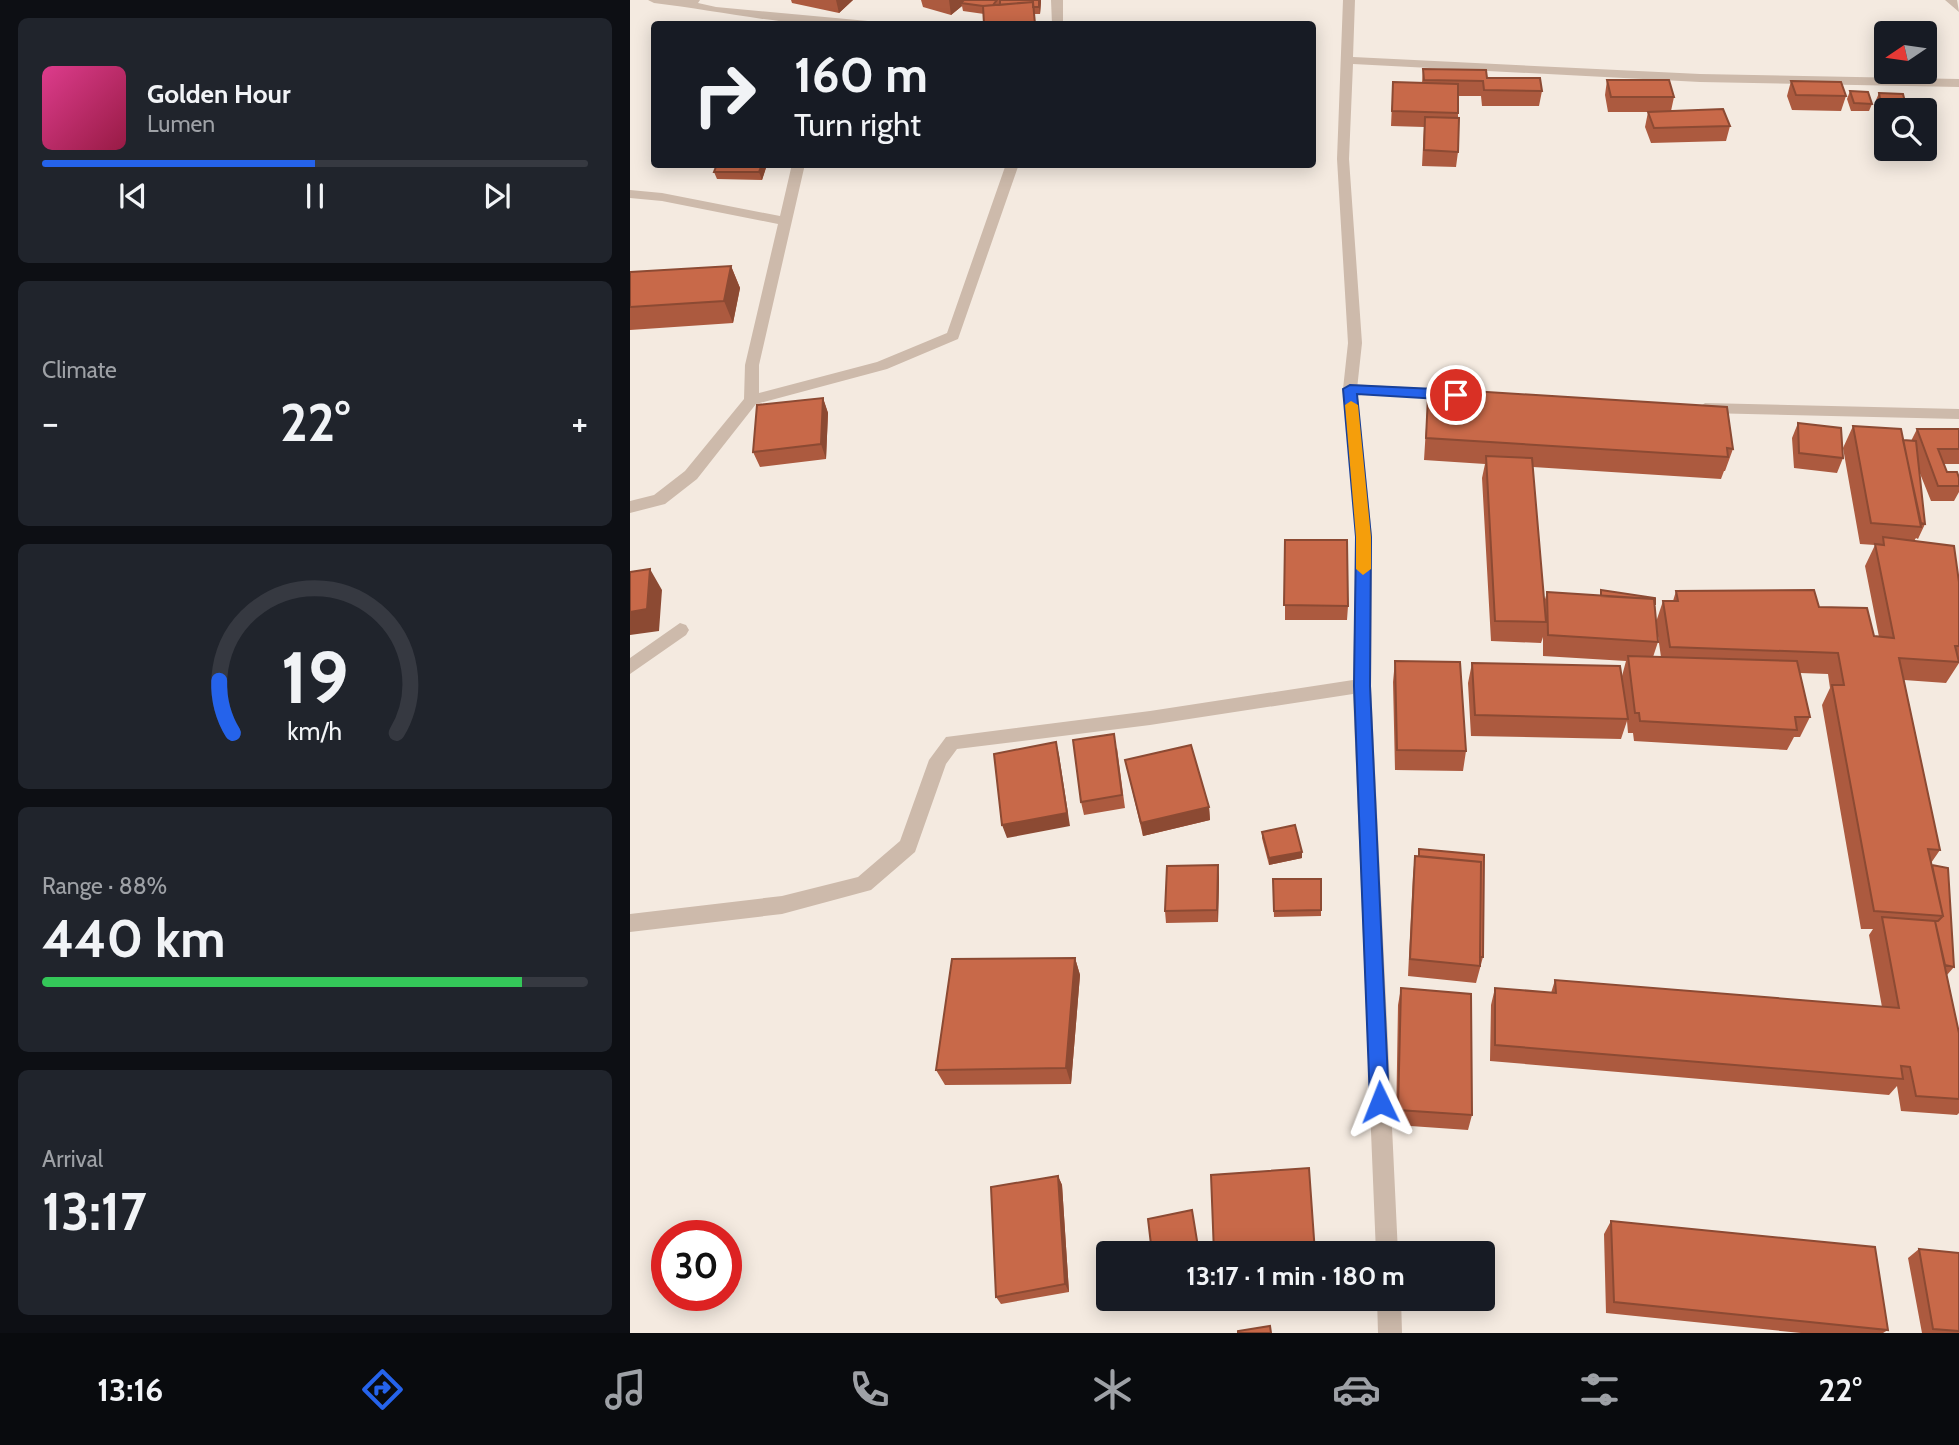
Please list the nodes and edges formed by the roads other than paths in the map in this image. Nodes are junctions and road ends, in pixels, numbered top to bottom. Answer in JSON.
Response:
{"nodes":[{"id":1,"x":654,"y":0,"type":"edge"},
{"id":2,"x":1057,"y":0,"type":"edge"},
{"id":3,"x":1349,"y":0,"type":"edge"},
{"id":4,"x":1951,"y":0,"type":"edge"},
{"id":5,"x":689,"y":1,"type":"edge"},
{"id":6,"x":1959,"y":9,"type":"edge"},
{"id":7,"x":838,"y":21,"type":"edge"},
{"id":8,"x":1059,"y":21,"type":"edge"},
{"id":9,"x":1349,"y":60,"type":"junction"},
{"id":10,"x":1959,"y":83,"type":"edge"},
{"id":11,"x":798,"y":168,"type":"edge"},
{"id":12,"x":1012,"y":168,"type":"edge"},
{"id":13,"x":630,"y":194,"type":"edge"},
{"id":14,"x":786,"y":221,"type":"junction"},
{"id":15,"x":1350,"y":389,"type":"junction"},
{"id":16,"x":1474,"y":396,"type":"edge"},
{"id":17,"x":751,"y":400,"type":"junction"},
{"id":18,"x":1695,"y":407,"type":"edge"},
{"id":19,"x":1959,"y":414,"type":"edge"},
{"id":20,"x":630,"y":507,"type":"edge"},
{"id":21,"x":680,"y":630,"type":"dead end"},
{"id":22,"x":630,"y":667,"type":"edge"},
{"id":23,"x":1362,"y":686,"type":"junction"},
{"id":24,"x":630,"y":923,"type":"edge"},
{"id":25,"x":1386,"y":1241,"type":"edge"},
{"id":26,"x":1389,"y":1311,"type":"edge"},
{"id":27,"x":1390,"y":1333,"type":"edge"}],
"edges":[{"from":1,"to":5,"type":"street"},
{"from":2,"to":8,"type":"street"},
{"from":3,"to":9,"type":"street"},
{"from":4,"to":6,"type":"street"},
{"from":5,"to":7,"type":"street"},
{"from":9,"to":10,"type":"street"},
{"from":9,"to":15,"type":"street"},
{"from":11,"to":14,"type":"street"},
{"from":12,"to":17,"type":"street"},
{"from":13,"to":14,"type":"street"},
{"from":14,"to":17,"type":"street"},
{"from":15,"to":16,"type":"lane"},
{"from":15,"to":23,"type":"street"},
{"from":17,"to":20,"type":"street"},
{"from":18,"to":19,"type":"lane"},
{"from":21,"to":22,"type":"street"},
{"from":23,"to":24,"type":"street"},
{"from":23,"to":25,"type":"street"},
{"from":26,"to":27,"type":"street"}]}
